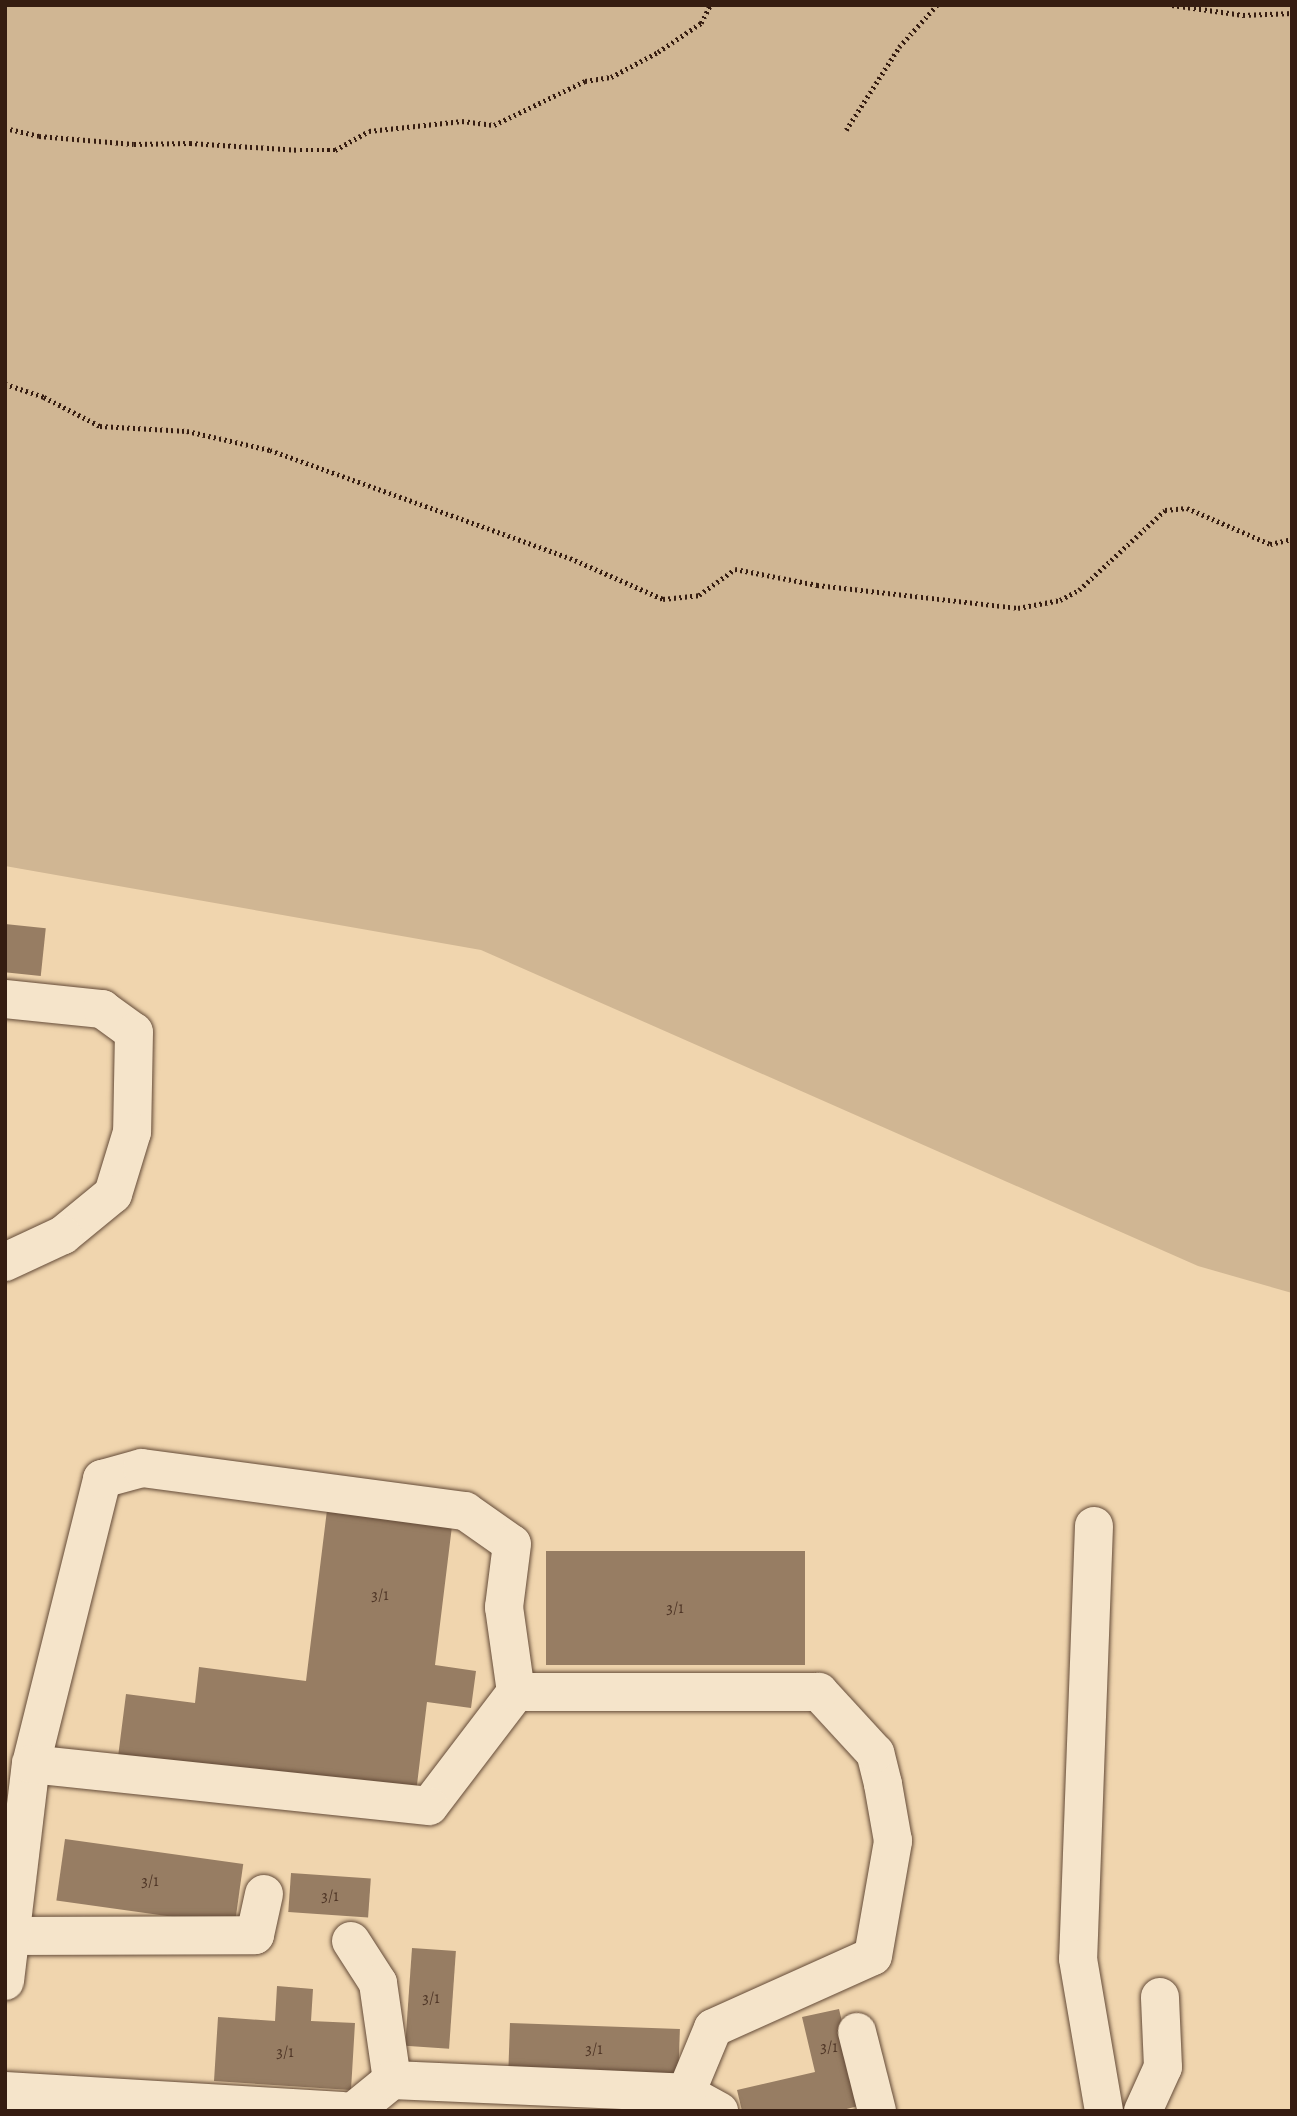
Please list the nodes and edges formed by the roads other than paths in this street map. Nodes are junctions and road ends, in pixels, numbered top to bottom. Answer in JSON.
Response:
{"nodes":[{"id":1,"x":5,"y":999,"type":"edge"},
{"id":2,"x":5,"y":1262,"type":"edge"},
{"id":3,"x":1094,"y":1526,"type":"dead end"},
{"id":4,"x":516,"y":1692,"type":"junction"},
{"id":5,"x":31,"y":1764,"type":"junction"},
{"id":6,"x":264,"y":1894,"type":"dead end"},
{"id":7,"x":8,"y":1936,"type":"junction"},
{"id":8,"x":351,"y":1941,"type":"dead end"},
{"id":9,"x":5,"y":1981,"type":"edge"},
{"id":10,"x":1160,"y":1997,"type":"dead end"},
{"id":11,"x":857,"y":2032,"type":"dead end"},
{"id":12,"x":392,"y":2080,"type":"junction"},
{"id":13,"x":5,"y":2091,"type":"edge"},
{"id":14,"x":702,"y":2102,"type":"edge"},
{"id":15,"x":342,"y":2111,"type":"edge"},
{"id":16,"x":354,"y":2111,"type":"edge"},
{"id":17,"x":877,"y":2111,"type":"edge"},
{"id":18,"x":1104,"y":2111,"type":"edge"},
{"id":19,"x":1143,"y":2111,"type":"edge"}],
"edges":[{"from":1,"to":2,"type":"lane"},
{"from":3,"to":18,"type":"lane"},
{"from":4,"to":5,"type":"lane"},
{"from":4,"to":5,"type":"lane"},
{"from":4,"to":14,"type":"lane"},
{"from":5,"to":7,"type":"lane"},
{"from":6,"to":7,"type":"lane"},
{"from":7,"to":9,"type":"lane"},
{"from":8,"to":12,"type":"lane"},
{"from":10,"to":19,"type":"lane"},
{"from":11,"to":17,"type":"lane"},
{"from":12,"to":14,"type":"lane"},
{"from":12,"to":16,"type":"lane"},
{"from":13,"to":15,"type":"lane"}]}
